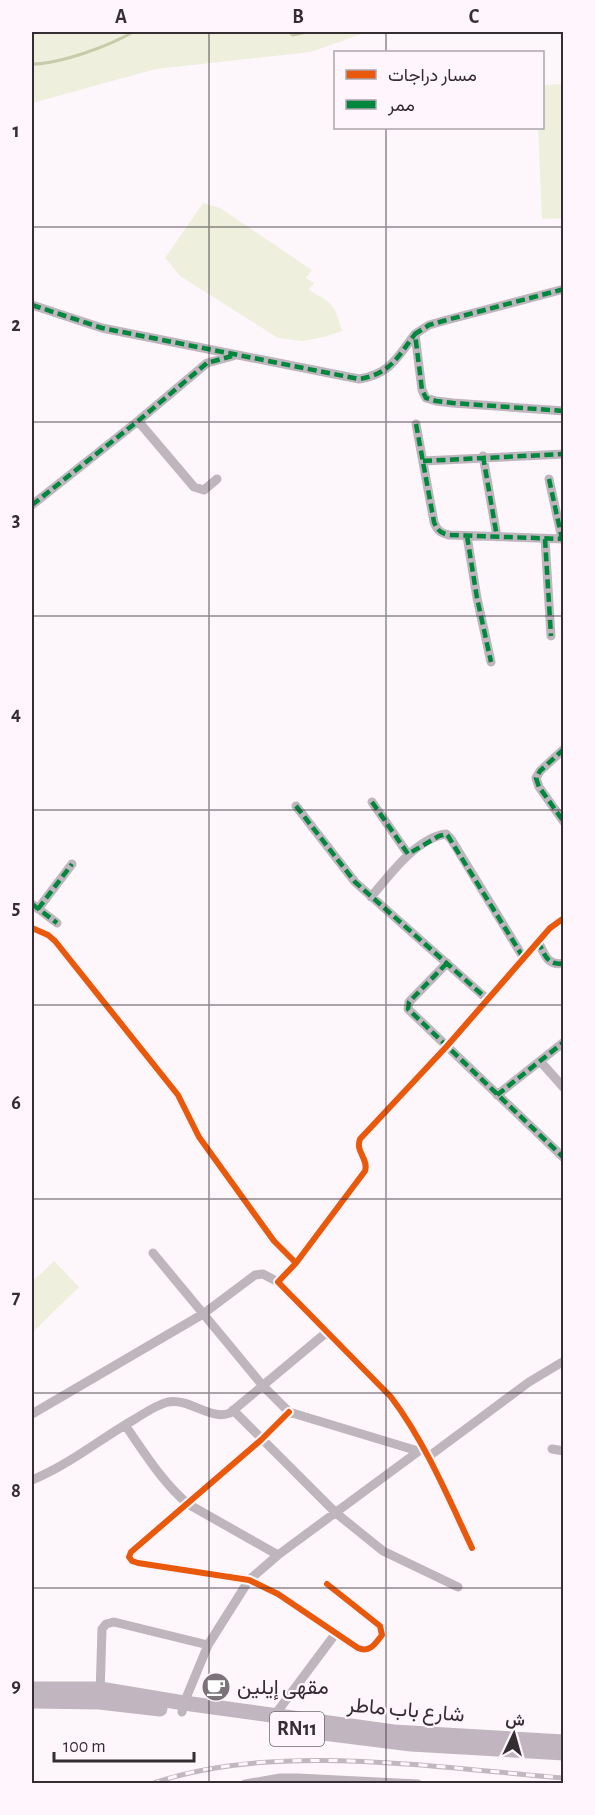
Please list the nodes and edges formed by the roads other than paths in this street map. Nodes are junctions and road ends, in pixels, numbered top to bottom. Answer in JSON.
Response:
{"nodes":[{"id":1,"x":564,"y":289,"type":"edge"},
{"id":2,"x":32,"y":304,"type":"edge"},
{"id":3,"x":415,"y":333,"type":"junction"},
{"id":4,"x":237,"y":355,"type":"junction"},
{"id":5,"x":564,"y":411,"type":"edge"},
{"id":6,"x":138,"y":421,"type":"junction"},
{"id":7,"x":416,"y":424,"type":"dead end"},
{"id":8,"x":564,"y":454,"type":"edge"},
{"id":9,"x":483,"y":456,"type":"junction"},
{"id":10,"x":423,"y":461,"type":"junction"},
{"id":11,"x":217,"y":479,"type":"dead end"},
{"id":12,"x":549,"y":479,"type":"dead end"},
{"id":13,"x":32,"y":505,"type":"edge"},
{"id":14,"x":467,"y":536,"type":"junction"},
{"id":15,"x":497,"y":537,"type":"junction"},
{"id":16,"x":563,"y":539,"type":"edge"},
{"id":17,"x":544,"y":540,"type":"junction"},
{"id":18,"x":551,"y":636,"type":"dead end"},
{"id":19,"x":490,"y":662,"type":"dead end"},
{"id":20,"x":564,"y":749,"type":"edge"},
{"id":21,"x":372,"y":802,"type":"dead end"},
{"id":22,"x":296,"y":806,"type":"dead end"},
{"id":23,"x":564,"y":822,"type":"edge"},
{"id":24,"x":408,"y":854,"type":"junction"},
{"id":25,"x":72,"y":864,"type":"dead end"},
{"id":26,"x":371,"y":897,"type":"junction"},
{"id":27,"x":35,"y":907,"type":"edge"},
{"id":28,"x":564,"y":918,"type":"edge"},
{"id":29,"x":57,"y":922,"type":"dead end"},
{"id":30,"x":32,"y":928,"type":"edge"},
{"id":31,"x":538,"y":941,"type":"junction"},
{"id":32,"x":523,"y":957,"type":"junction"},
{"id":33,"x":447,"y":963,"type":"junction"},
{"id":34,"x":564,"y":963,"type":"edge"},
{"id":35,"x":487,"y":999,"type":"junction"},
{"id":36,"x":564,"y":1042,"type":"edge"},
{"id":37,"x":447,"y":1046,"type":"junction"},
{"id":38,"x":540,"y":1061,"type":"junction"},
{"id":39,"x":564,"y":1088,"type":"edge"},
{"id":40,"x":497,"y":1095,"type":"junction"},
{"id":41,"x":564,"y":1158,"type":"edge"},
{"id":42,"x":153,"y":1253,"type":"dead end"},
{"id":43,"x":296,"y":1263,"type":"junction"},
{"id":44,"x":278,"y":1282,"type":"junction"},
{"id":45,"x":203,"y":1314,"type":"junction"},
{"id":46,"x":327,"y":1332,"type":"junction"},
{"id":47,"x":564,"y":1361,"type":"edge"},
{"id":48,"x":263,"y":1386,"type":"junction"},
{"id":49,"x":233,"y":1410,"type":"junction"},
{"id":50,"x":289,"y":1412,"type":"junction"},
{"id":51,"x":32,"y":1414,"type":"edge"},
{"id":52,"x":125,"y":1425,"type":"junction"},
{"id":53,"x":261,"y":1440,"type":"junction"},
{"id":54,"x":421,"y":1449,"type":"junction"},
{"id":55,"x":552,"y":1449,"type":"dead end"},
{"id":56,"x":564,"y":1451,"type":"edge"},
{"id":57,"x":428,"y":1457,"type":"junction"},
{"id":58,"x":32,"y":1480,"type":"edge"},
{"id":59,"x":188,"y":1504,"type":"junction"},
{"id":60,"x":336,"y":1513,"type":"junction"},
{"id":61,"x":472,"y":1548,"type":"dead end"},
{"id":62,"x":278,"y":1555,"type":"junction"},
{"id":63,"x":249,"y":1580,"type":"junction"},
{"id":64,"x":327,"y":1584,"type":"dead end"},
{"id":65,"x":458,"y":1587,"type":"dead end"},
{"id":66,"x":336,"y":1633,"type":"junction"},
{"id":67,"x":208,"y":1645,"type":"junction"},
{"id":68,"x":32,"y":1689,"type":"edge"},
{"id":69,"x":100,"y":1696,"type":"junction"},
{"id":70,"x":32,"y":1701,"type":"edge"},
{"id":71,"x":183,"y":1708,"type":"junction"},
{"id":72,"x":274,"y":1716,"type":"junction"},
{"id":73,"x":564,"y":1742,"type":"edge"},
{"id":74,"x":564,"y":1753,"type":"edge"},
{"id":75,"x":245,"y":1784,"type":"edge"},
{"id":76,"x":418,"y":1784,"type":"edge"}],
"edges":[{"from":1,"to":3,"type":"street"},
{"from":2,"to":4,"type":"street"},
{"from":3,"to":4,"type":"street"},
{"from":3,"to":5,"type":"street"},
{"from":4,"to":6,"type":"street"},
{"from":6,"to":11,"type":"street"},
{"from":6,"to":13,"type":"street"},
{"from":7,"to":10,"type":"street"},
{"from":8,"to":9,"type":"street"},
{"from":9,"to":10,"type":"street"},
{"from":9,"to":15,"type":"street"},
{"from":10,"to":14,"type":"street"},
{"from":12,"to":16,"type":"street"},
{"from":14,"to":15,"type":"street"},
{"from":14,"to":19,"type":"street"},
{"from":15,"to":17,"type":"street"},
{"from":16,"to":17,"type":"street"},
{"from":17,"to":18,"type":"street"},
{"from":20,"to":23,"type":"street"},
{"from":21,"to":24,"type":"street"},
{"from":22,"to":26,"type":"street"},
{"from":24,"to":26,"type":"street"},
{"from":24,"to":32,"type":"street"},
{"from":25,"to":27,"type":"street"},
{"from":26,"to":33,"type":"street"},
{"from":27,"to":29,"type":"street"},
{"from":28,"to":31,"type":"street"},
{"from":30,"to":43,"type":"street"},
{"from":31,"to":32,"type":"street"},
{"from":31,"to":34,"type":"street"},
{"from":32,"to":35,"type":"street"},
{"from":33,"to":35,"type":"street"},
{"from":33,"to":37,"type":"street"},
{"from":35,"to":37,"type":"street"},
{"from":36,"to":38,"type":"street"},
{"from":37,"to":40,"type":"street"},
{"from":37,"to":43,"type":"street"},
{"from":38,"to":39,"type":"street"},
{"from":38,"to":40,"type":"street"},
{"from":40,"to":41,"type":"street"},
{"from":42,"to":45,"type":"street"},
{"from":43,"to":44,"type":"street"},
{"from":44,"to":45,"type":"street"},
{"from":44,"to":46,"type":"street"},
{"from":45,"to":48,"type":"street"},
{"from":45,"to":51,"type":"street"},
{"from":46,"to":48,"type":"street"},
{"from":46,"to":54,"type":"street"},
{"from":47,"to":57,"type":"street"},
{"from":48,"to":49,"type":"street"},
{"from":48,"to":50,"type":"street"},
{"from":49,"to":52,"type":"street"},
{"from":49,"to":53,"type":"street"},
{"from":50,"to":53,"type":"street"},
{"from":50,"to":54,"type":"street"},
{"from":52,"to":58,"type":"street"},
{"from":52,"to":59,"type":"street"},
{"from":53,"to":59,"type":"street"},
{"from":53,"to":60,"type":"street"},
{"from":54,"to":57,"type":"street"},
{"from":54,"to":60,"type":"street"},
{"from":55,"to":56,"type":"street"},
{"from":57,"to":61,"type":"street"},
{"from":59,"to":62,"type":"street"},
{"from":59,"to":63,"type":"street"},
{"from":60,"to":62,"type":"street"},
{"from":60,"to":65,"type":"street"},
{"from":62,"to":63,"type":"street"},
{"from":63,"to":66,"type":"street"},
{"from":63,"to":67,"type":"street"},
{"from":64,"to":66,"type":"street"},
{"from":66,"to":72,"type":"street"},
{"from":67,"to":69,"type":"street"},
{"from":67,"to":71,"type":"street"},
{"from":68,"to":69,"type":"main road","name":"شارع باب ماطر","number":"RN11"},
{"from":69,"to":70,"type":"main road","name":"شارع باب ماطر","number":"RN11"},
{"from":69,"to":71,"type":"main road","name":"شارع باب ماطر","number":"RN11"},
{"from":71,"to":72,"type":"main road","name":"شارع باب ماطر","number":"RN11"},
{"from":71,"to":74,"type":"main road","name":"شارع باب ماطر","number":"RN11"},
{"from":72,"to":73,"type":"main road","name":"شارع باب ماطر","number":"RN11"},
{"from":75,"to":76,"type":"street"}]}
